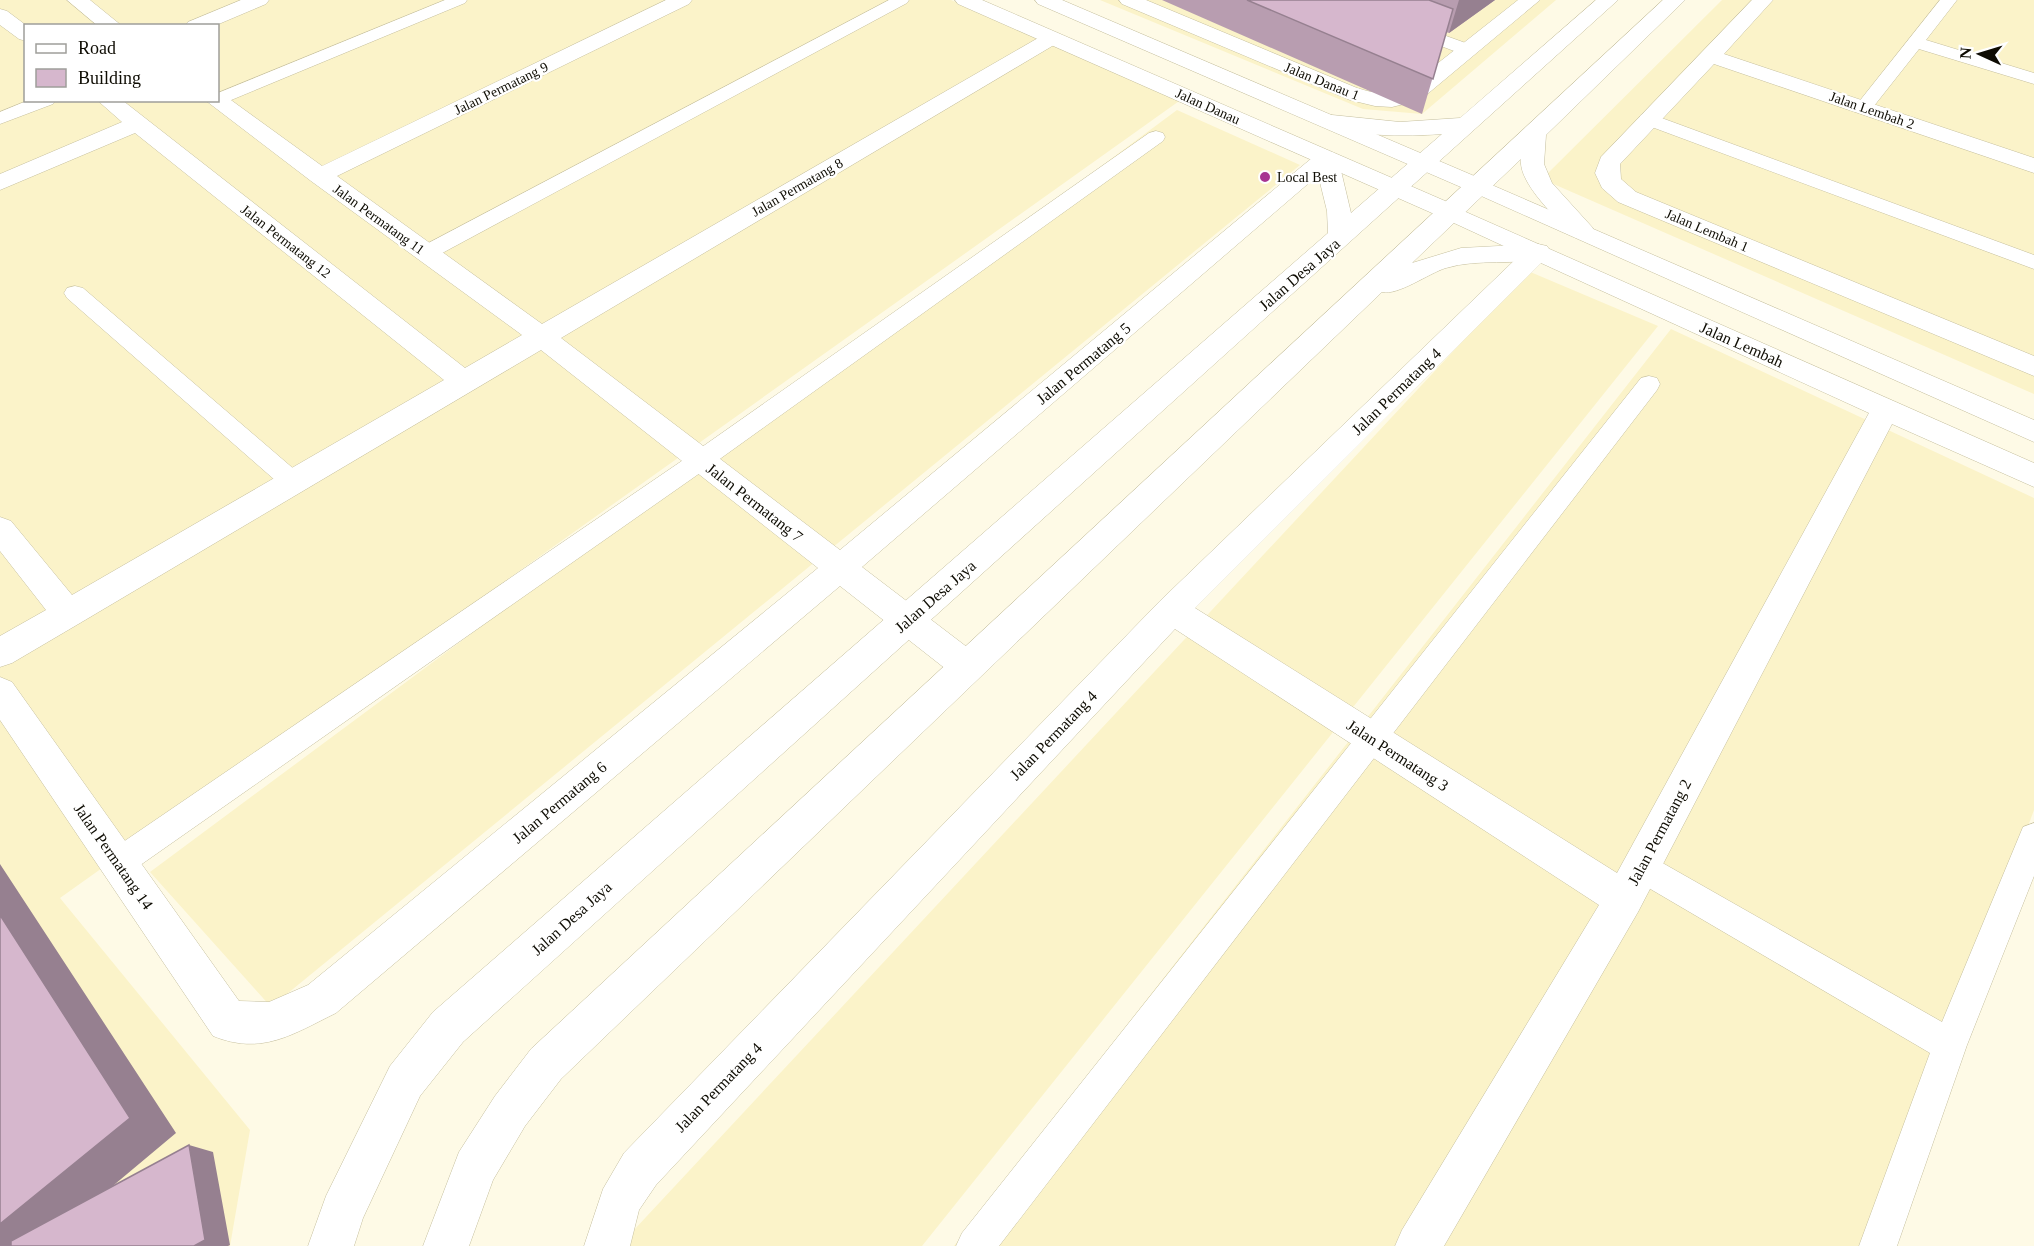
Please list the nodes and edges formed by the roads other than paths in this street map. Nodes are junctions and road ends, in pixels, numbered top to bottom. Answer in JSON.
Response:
{"nodes":[{"id":1,"x":77,"y":0,"type":"edge"},
{"id":2,"x":259,"y":0,"type":"edge"},
{"id":3,"x":459,"y":0,"type":"edge"},
{"id":4,"x":682,"y":0,"type":"edge"},
{"id":5,"x":901,"y":0,"type":"edge"},
{"id":6,"x":965,"y":0,"type":"edge"},
{"id":7,"x":1045,"y":0,"type":"edge"},
{"id":8,"x":1129,"y":0,"type":"edge"},
{"id":9,"x":1530,"y":0,"type":"edge"},
{"id":10,"x":1608,"y":0,"type":"edge"},
{"id":11,"x":1675,"y":0,"type":"edge"},
{"id":12,"x":1762,"y":0,"type":"edge"},
{"id":13,"x":1949,"y":0,"type":"edge"},
{"id":14,"x":0,"y":15,"type":"edge"},
{"id":15,"x":1392,"y":21,"type":"edge"},
{"id":16,"x":109,"y":24,"type":"edge"},
{"id":17,"x":200,"y":24,"type":"edge"},
{"id":18,"x":24,"y":33,"type":"edge"},
{"id":19,"x":1052,"y":38,"type":"junction"},
{"id":20,"x":1916,"y":42,"type":"junction"},
{"id":21,"x":1468,"y":50,"type":"junction"},
{"id":22,"x":1710,"y":56,"type":"junction"},
{"id":23,"x":2034,"y":79,"type":"edge"},
{"id":24,"x":219,"y":99,"type":"edge"},
{"id":25,"x":219,"y":101,"type":"edge"},
{"id":26,"x":41,"y":102,"type":"edge"},
{"id":27,"x":110,"y":102,"type":"edge"},
{"id":28,"x":1864,"y":107,"type":"junction"},
{"id":29,"x":0,"y":118,"type":"edge"},
{"id":30,"x":1648,"y":119,"type":"junction"},
{"id":31,"x":1332,"y":122,"type":"junction"},
{"id":32,"x":137,"y":124,"type":"junction"},
{"id":33,"x":1469,"y":124,"type":"junction"},
{"id":34,"x":1535,"y":132,"type":"junction"},
{"id":35,"x":1156,"y":137,"type":"dead end"},
{"id":36,"x":1326,"y":158,"type":"junction"},
{"id":37,"x":1425,"y":162,"type":"junction"},
{"id":38,"x":2034,"y":166,"type":"edge"},
{"id":39,"x":319,"y":176,"type":"junction"},
{"id":40,"x":0,"y":183,"type":"edge"},
{"id":41,"x":1478,"y":186,"type":"junction"},
{"id":42,"x":1395,"y":188,"type":"junction"},
{"id":43,"x":1450,"y":212,"type":"junction"},
{"id":44,"x":1582,"y":232,"type":"junction"},
{"id":45,"x":1341,"y":237,"type":"junction"},
{"id":46,"x":1538,"y":252,"type":"junction"},
{"id":47,"x":426,"y":253,"type":"junction"},
{"id":48,"x":2034,"y":262,"type":"edge"},
{"id":49,"x":1366,"y":292,"type":"junction"},
{"id":50,"x":75,"y":293,"type":"dead end"},
{"id":51,"x":542,"y":336,"type":"junction"},
{"id":52,"x":2034,"y":367,"type":"edge"},
{"id":53,"x":464,"y":382,"type":"junction"},
{"id":54,"x":1648,"y":384,"type":"dead end"},
{"id":55,"x":1885,"y":409,"type":"junction"},
{"id":56,"x":2034,"y":432,"type":"edge"},
{"id":57,"x":701,"y":460,"type":"junction"},
{"id":58,"x":2034,"y":476,"type":"edge"},
{"id":59,"x":293,"y":482,"type":"junction"},
{"id":60,"x":0,"y":529,"type":"edge"},
{"id":61,"x":840,"y":568,"type":"junction"},
{"id":62,"x":1173,"y":610,"type":"junction"},
{"id":63,"x":68,"y":614,"type":"junction"},
{"id":64,"x":908,"y":620,"type":"junction"},
{"id":65,"x":0,"y":653,"type":"edge"},
{"id":66,"x":968,"y":667,"type":"junction"},
{"id":67,"x":0,"y":692,"type":"edge"},
{"id":68,"x":1371,"y":738,"type":"junction"},
{"id":69,"x":2034,"y":837,"type":"edge"},
{"id":70,"x":118,"y":863,"type":"junction"},
{"id":71,"x":1641,"y":867,"type":"junction"},
{"id":72,"x":1624,"y":899,"type":"junction"},
{"id":73,"x":228,"y":1021,"type":"joint"},
{"id":74,"x":1950,"y":1045,"type":"junction"},
{"id":75,"x":331,"y":1246,"type":"edge"},
{"id":76,"x":446,"y":1246,"type":"edge"},
{"id":77,"x":607,"y":1246,"type":"edge"},
{"id":78,"x":975,"y":1246,"type":"edge"},
{"id":79,"x":1418,"y":1246,"type":"edge"},
{"id":80,"x":1878,"y":1246,"type":"edge"}],
"edges":[{"from":1,"to":16,"type":"street"},
{"from":2,"to":17,"type":"street"},
{"from":3,"to":24,"type":"lane"},
{"from":4,"to":39,"type":"street","name":"Jalan Permatang 9"},
{"from":5,"to":47,"type":"lane"},
{"from":6,"to":19,"type":"street","name":"Jalan Danau"},
{"from":7,"to":31,"type":"street","name":"Jalan Danau"},
{"from":8,"to":21,"type":"street","name":"Jalan Danau 1"},
{"from":9,"to":21,"type":"street","name":"Jalan Danau 1"},
{"from":10,"to":33,"type":"street","name":"Jalan Desa Jaya"},
{"from":11,"to":34,"type":"street"},
{"from":12,"to":22,"type":"street","name":"Jalan Lembah 1"},
{"from":13,"to":20,"type":"lane"},
{"from":14,"to":18,"type":"street"},
{"from":15,"to":21,"type":"lane"},
{"from":19,"to":36,"type":"street","name":"Jalan Danau"},
{"from":19,"to":51,"type":"street","name":"Jalan Permatang 8"},
{"from":20,"to":23,"type":"lane"},
{"from":20,"to":28,"type":"lane"},
{"from":22,"to":28,"type":"street","name":"Jalan Lembah 2"},
{"from":22,"to":30,"type":"street","name":"Jalan Lembah 1"},
{"from":25,"to":39,"type":"street","name":"Jalan Permatang 11"},
{"from":26,"to":29,"type":"lane"},
{"from":27,"to":32,"type":"street","name":"Jalan Permatang 12"},
{"from":28,"to":38,"type":"street","name":"Jalan Lembah 2"},
{"from":30,"to":48,"type":"lane"},
{"from":30,"to":52,"type":"street","name":"Jalan Lembah 1"},
{"from":31,"to":33,"type":"street"},
{"from":31,"to":37,"type":"street","name":"Jalan Danau"},
{"from":32,"to":40,"type":"street"},
{"from":32,"to":53,"type":"street","name":"Jalan Permatang 12"},
{"from":33,"to":37,"type":"street","name":"Jalan Desa Jaya"},
{"from":34,"to":41,"type":"street"},
{"from":34,"to":44,"type":"street"},
{"from":35,"to":57,"type":"lane"},
{"from":36,"to":42,"type":"street","name":"Jalan Danau"},
{"from":36,"to":45,"type":"street"},
{"from":36,"to":61,"type":"street","name":"Jalan Permatang 5"},
{"from":37,"to":41,"type":"street","name":"Jalan Danau"},
{"from":37,"to":42,"type":"street","name":"Jalan Desa Jaya"},
{"from":39,"to":47,"type":"street","name":"Jalan Permatang 11"},
{"from":41,"to":43,"type":"street"},
{"from":41,"to":44,"type":"street"},
{"from":42,"to":43,"type":"street","name":"Jalan Danau"},
{"from":42,"to":45,"type":"street","name":"Jalan Desa Jaya"},
{"from":43,"to":46,"type":"street","name":"Jalan Lembah"},
{"from":43,"to":49,"type":"street"},
{"from":44,"to":56,"type":"street"},
{"from":45,"to":64,"type":"street","name":"Jalan Desa Jaya"},
{"from":46,"to":49,"type":"street"},
{"from":46,"to":55,"type":"street","name":"Jalan Lembah"},
{"from":46,"to":62,"type":"street","name":"Jalan Permatang 4"},
{"from":47,"to":51,"type":"street","name":"Jalan Permatang 11"},
{"from":49,"to":66,"type":"street"},
{"from":50,"to":59,"type":"lane"},
{"from":51,"to":53,"type":"street","name":"Jalan Permatang 8"},
{"from":51,"to":57,"type":"street","name":"Jalan Permatang 7"},
{"from":53,"to":59,"type":"street","name":"Jalan Permatang 8"},
{"from":54,"to":68,"type":"lane"},
{"from":55,"to":58,"type":"street","name":"Jalan Lembah"},
{"from":55,"to":71,"type":"street","name":"Jalan Permatang 2"},
{"from":57,"to":61,"type":"street","name":"Jalan Permatang 7"},
{"from":57,"to":70,"type":"lane"},
{"from":59,"to":63,"type":"street","name":"Jalan Permatang 8"},
{"from":60,"to":63,"type":"street"},
{"from":61,"to":64,"type":"street","name":"Jalan Permatang 7"},
{"from":61,"to":73,"type":"street","name":"Jalan Permatang 6"},
{"from":62,"to":68,"type":"street","name":"Jalan Permatang 3"},
{"from":62,"to":77,"type":"street","name":"Jalan Permatang 4"},
{"from":63,"to":65,"type":"street","name":"Jalan Permatang 8"},
{"from":64,"to":66,"type":"street","name":"Jalan Permatang 7"},
{"from":64,"to":75,"type":"street","name":"Jalan Desa Jaya"},
{"from":66,"to":76,"type":"street"},
{"from":67,"to":70,"type":"street","name":"Jalan Permatang 14"},
{"from":68,"to":72,"type":"street","name":"Jalan Permatang 3"},
{"from":68,"to":78,"type":"lane"},
{"from":69,"to":74,"type":"lane"},
{"from":70,"to":73,"type":"street","name":"Jalan Permatang 14"},
{"from":71,"to":72,"type":"street","name":"Jalan Permatang 2"},
{"from":71,"to":74,"type":"lane"},
{"from":72,"to":79,"type":"street","name":"Jalan Permatang 2"},
{"from":74,"to":80,"type":"lane"}]}
